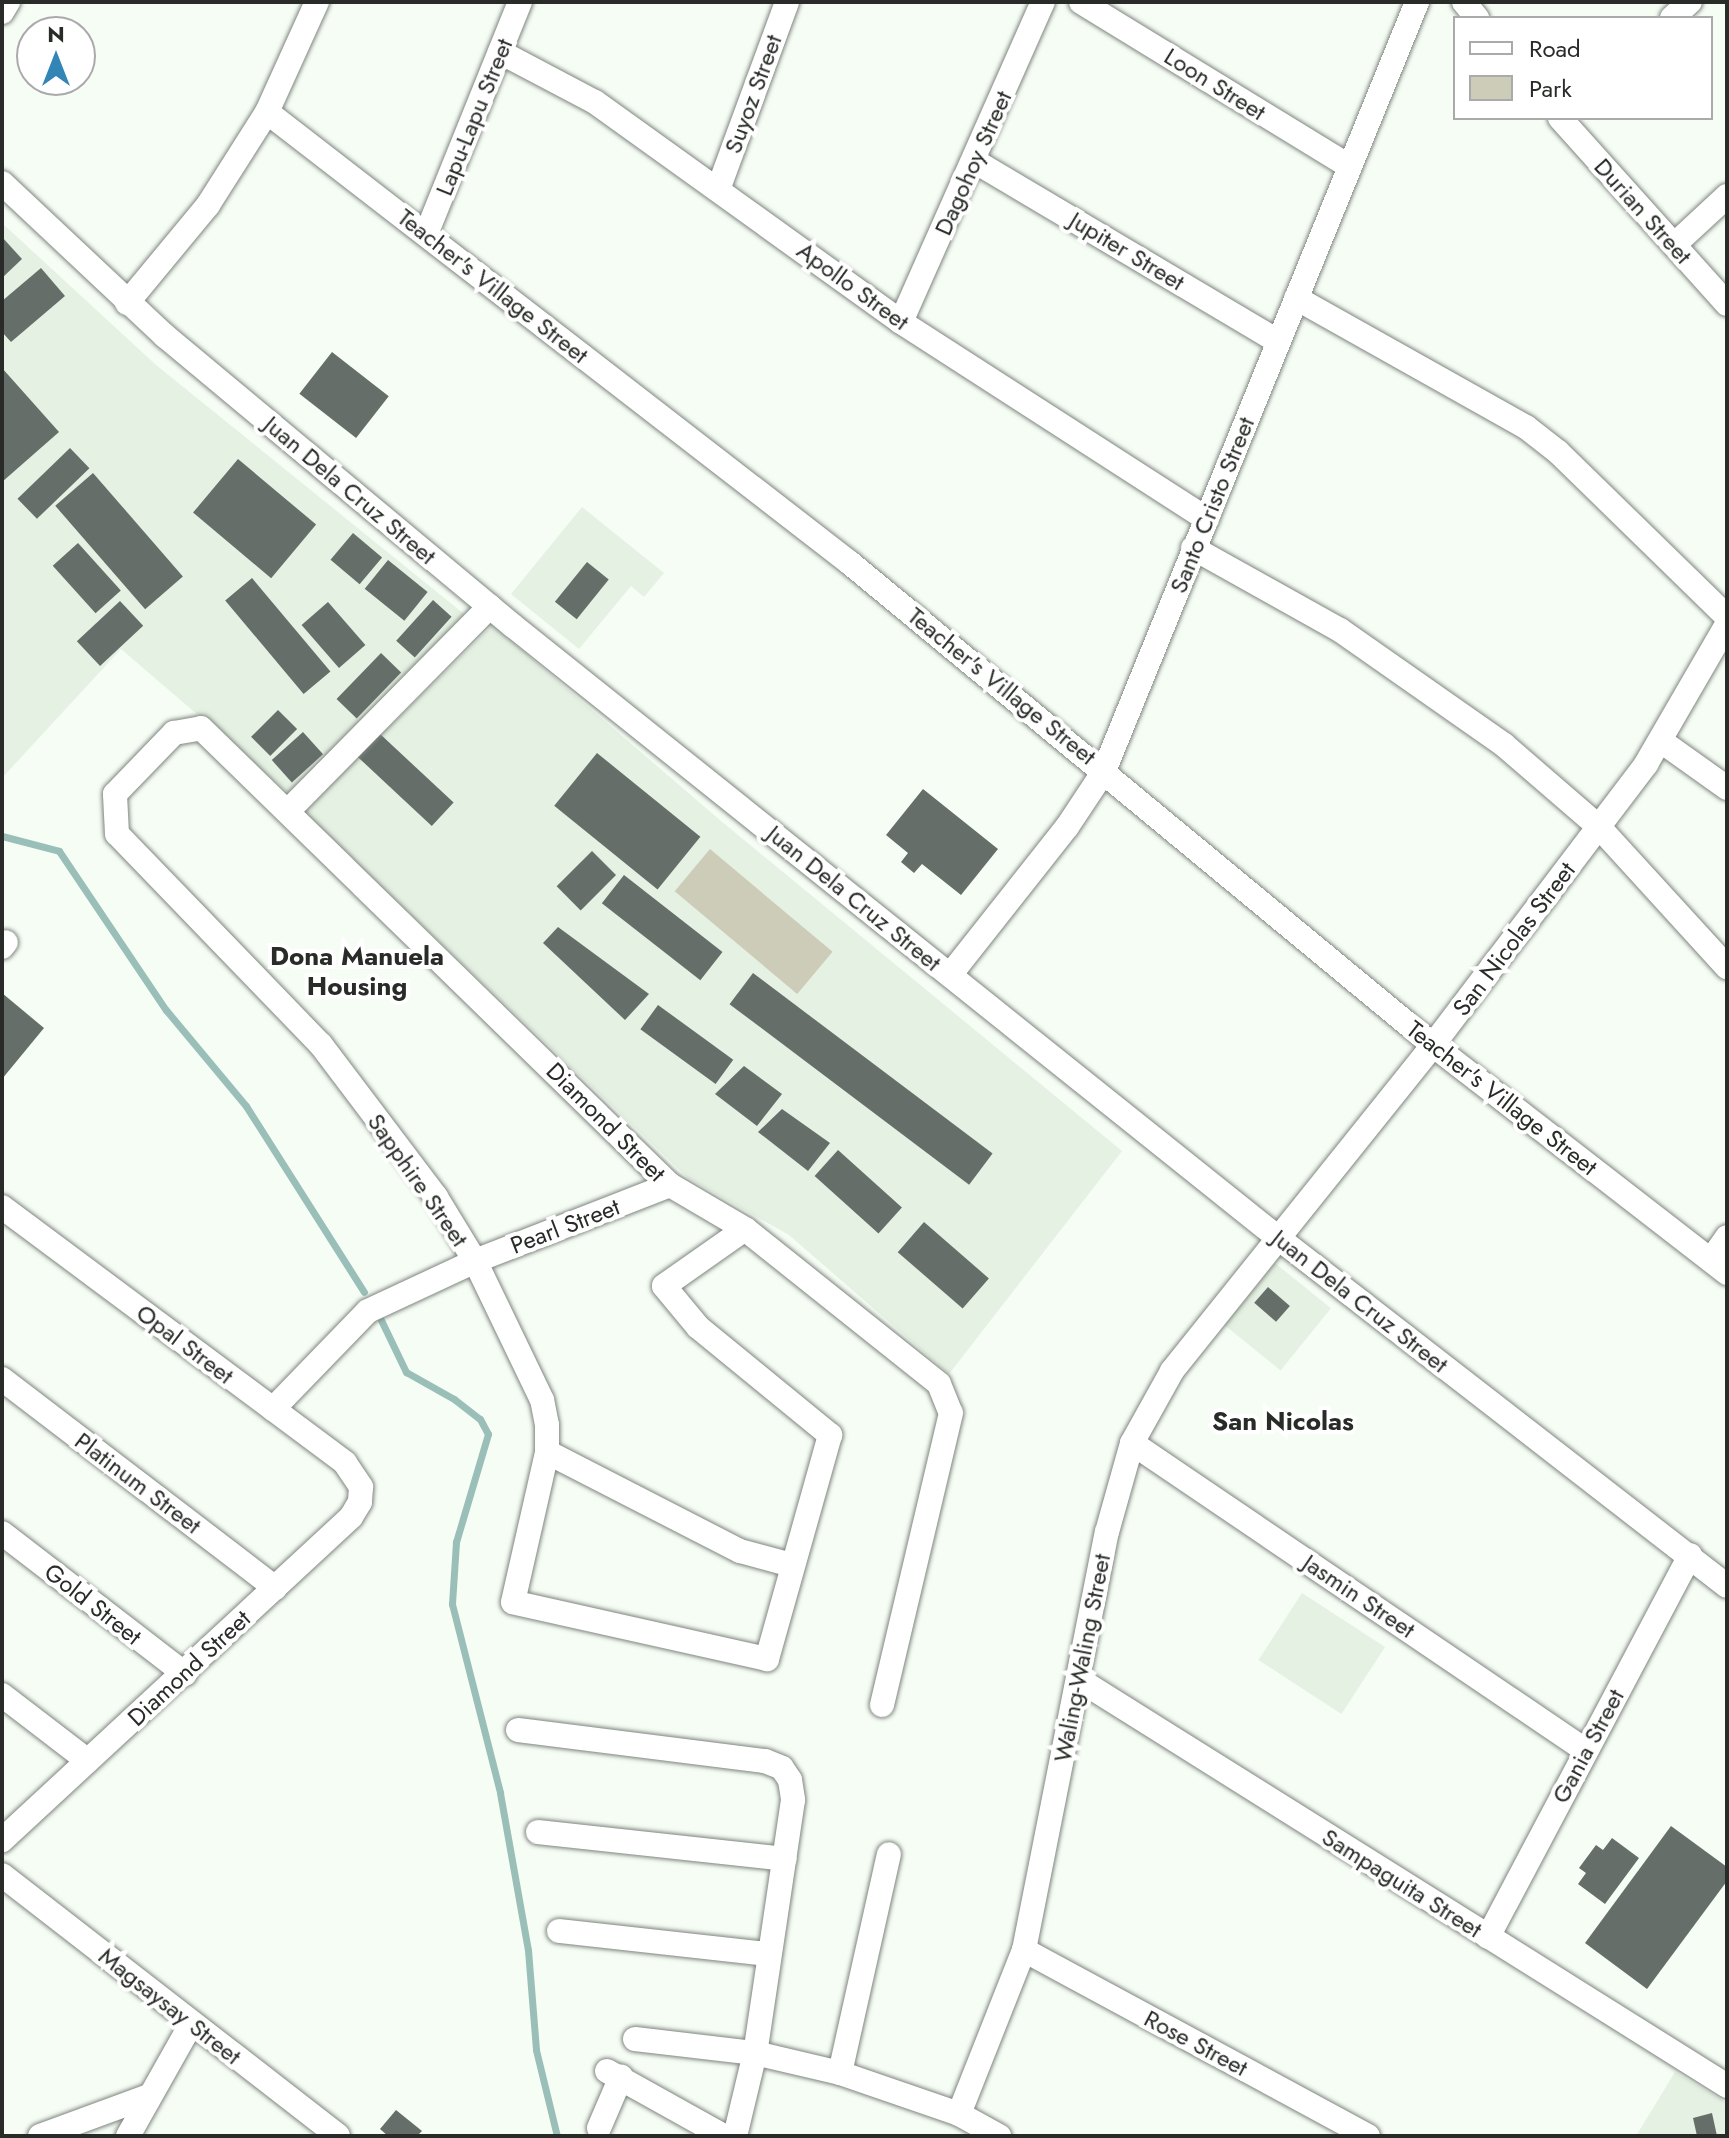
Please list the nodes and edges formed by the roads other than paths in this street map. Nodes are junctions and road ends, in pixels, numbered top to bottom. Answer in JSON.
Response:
{"nodes":[{"id":1,"x":8,"y":2,"type":"edge"},
{"id":2,"x":317,"y":2,"type":"edge"},
{"id":3,"x":520,"y":2,"type":"edge"},
{"id":4,"x":787,"y":2,"type":"edge"},
{"id":5,"x":1043,"y":2,"type":"edge"},
{"id":6,"x":1081,"y":2,"type":"edge"},
{"id":7,"x":1417,"y":2,"type":"edge"},
{"id":8,"x":1690,"y":2,"type":"edge"},
{"id":9,"x":2,"y":12,"type":"edge"},
{"id":10,"x":1674,"y":16,"type":"edge"},
{"id":11,"x":500,"y":52,"type":"junction"},
{"id":12,"x":267,"y":112,"type":"junction"},
{"id":13,"x":1562,"y":120,"type":"edge"},
{"id":14,"x":976,"y":162,"type":"junction"},
{"id":15,"x":1349,"y":166,"type":"junction"},
{"id":16,"x":2,"y":183,"type":"edge"},
{"id":17,"x":719,"y":187,"type":"junction"},
{"id":18,"x":1727,"y":196,"type":"edge"},
{"id":19,"x":427,"y":232,"type":"junction"},
{"id":20,"x":1674,"y":245,"type":"junction"},
{"id":21,"x":1296,"y":298,"type":"junction"},
{"id":22,"x":127,"y":303,"type":"junction"},
{"id":23,"x":1727,"y":304,"type":"edge"},
{"id":24,"x":901,"y":322,"type":"junction"},
{"id":25,"x":1278,"y":341,"type":"junction"},
{"id":26,"x":1207,"y":519,"type":"junction"},
{"id":27,"x":1193,"y":548,"type":"junction"},
{"id":28,"x":490,"y":606,"type":"junction"},
{"id":29,"x":1727,"y":617,"type":"edge"},
{"id":30,"x":1727,"y":624,"type":"edge"},
{"id":31,"x":1661,"y":741,"type":"junction"},
{"id":32,"x":1104,"y":771,"type":"junction"},
{"id":33,"x":1727,"y":788,"type":"edge"},
{"id":34,"x":289,"y":810,"type":"junction"},
{"id":35,"x":1599,"y":827,"type":"junction"},
{"id":36,"x":117,"y":834,"type":"joint"},
{"id":37,"x":1727,"y":967,"type":"edge"},
{"id":38,"x":950,"y":975,"type":"junction"},
{"id":39,"x":1433,"y":1045,"type":"junction"},
{"id":40,"x":670,"y":1185,"type":"junction"},
{"id":41,"x":2,"y":1207,"type":"edge"},
{"id":42,"x":745,"y":1229,"type":"junction"},
{"id":43,"x":1277,"y":1237,"type":"junction"},
{"id":44,"x":1727,"y":1237,"type":"edge"},
{"id":45,"x":475,"y":1261,"type":"junction"},
{"id":46,"x":1719,"y":1266,"type":"edge"},
{"id":47,"x":2,"y":1379,"type":"edge"},
{"id":48,"x":273,"y":1409,"type":"junction"},
{"id":49,"x":1132,"y":1443,"type":"junction"},
{"id":50,"x":547,"y":1452,"type":"junction"},
{"id":51,"x":361,"y":1487,"type":"joint"},
{"id":52,"x":2,"y":1533,"type":"edge"},
{"id":53,"x":1690,"y":1555,"type":"junction"},
{"id":54,"x":792,"y":1565,"type":"junction"},
{"id":55,"x":1727,"y":1586,"type":"edge"},
{"id":56,"x":275,"y":1588,"type":"junction"},
{"id":57,"x":185,"y":1674,"type":"junction"},
{"id":58,"x":1078,"y":1679,"type":"junction"},
{"id":59,"x":2,"y":1695,"type":"edge"},
{"id":60,"x":882,"y":1705,"type":"dead end"},
{"id":61,"x":518,"y":1730,"type":"dead end"},
{"id":62,"x":1585,"y":1750,"type":"junction"},
{"id":63,"x":88,"y":1761,"type":"junction"},
{"id":64,"x":538,"y":1832,"type":"dead end"},
{"id":65,"x":2,"y":1840,"type":"edge"},
{"id":66,"x":889,"y":1854,"type":"dead end"},
{"id":67,"x":785,"y":1859,"type":"junction"},
{"id":68,"x":2,"y":1875,"type":"edge"},
{"id":69,"x":559,"y":1931,"type":"dead end"},
{"id":70,"x":1488,"y":1937,"type":"junction"},
{"id":71,"x":1024,"y":1950,"type":"junction"},
{"id":72,"x":768,"y":1954,"type":"junction"},
{"id":73,"x":191,"y":2024,"type":"junction"},
{"id":74,"x":635,"y":2039,"type":"dead end"},
{"id":75,"x":755,"y":2053,"type":"junction"},
{"id":76,"x":840,"y":2073,"type":"junction"},
{"id":77,"x":1727,"y":2086,"type":"edge"},
{"id":78,"x":149,"y":2096,"type":"junction"},
{"id":79,"x":959,"y":2114,"type":"junction"},
{"id":80,"x":599,"y":2128,"type":"dead end"},
{"id":81,"x":40,"y":2136,"type":"edge"},
{"id":82,"x":128,"y":2136,"type":"edge"},
{"id":83,"x":338,"y":2136,"type":"edge"},
{"id":84,"x":724,"y":2136,"type":"edge"},
{"id":85,"x":735,"y":2136,"type":"edge"},
{"id":86,"x":999,"y":2136,"type":"edge"},
{"id":87,"x":1368,"y":2136,"type":"edge"}],
"edges":[{"from":1,"to":9,"type":"street"},
{"from":2,"to":12,"type":"street"},
{"from":3,"to":11,"type":"street","name":"Lapu-Lapu Street"},
{"from":4,"to":17,"type":"street","name":"Suyoz Street"},
{"from":5,"to":14,"type":"street","name":"Dagohoy Street"},
{"from":6,"to":15,"type":"street","name":"Loon Street"},
{"from":7,"to":15,"type":"street","name":"Santo Cristo Street"},
{"from":8,"to":10,"type":"street"},
{"from":11,"to":17,"type":"street","name":"Apollo Street"},
{"from":11,"to":19,"type":"street","name":"Lapu-Lapu Street"},
{"from":12,"to":19,"type":"street","name":"Teacher's Village Street"},
{"from":12,"to":22,"type":"street"},
{"from":13,"to":20,"type":"street","name":"Durian Street"},
{"from":14,"to":24,"type":"street","name":"Dagohoy Street"},
{"from":14,"to":25,"type":"street","name":"Jupiter Street"},
{"from":15,"to":21,"type":"street","name":"Santo Cristo Street"},
{"from":16,"to":22,"type":"street","name":"Juan Dela Cruz Street"},
{"from":17,"to":24,"type":"street","name":"Apollo Street"},
{"from":18,"to":20,"type":"street"},
{"from":19,"to":32,"type":"street","name":"Teacher's Village Street"},
{"from":20,"to":23,"type":"street","name":"Durian Street"},
{"from":21,"to":25,"type":"street","name":"Santo Cristo Street"},
{"from":21,"to":29,"type":"street"},
{"from":22,"to":28,"type":"street","name":"Juan Dela Cruz Street"},
{"from":24,"to":26,"type":"street","name":"Apollo Street"},
{"from":25,"to":26,"type":"street","name":"Santo Cristo Street"},
{"from":26,"to":27,"type":"street","name":"Santo Cristo Street"},
{"from":27,"to":32,"type":"street","name":"Santo Cristo Street"},
{"from":27,"to":35,"type":"street"},
{"from":28,"to":34,"type":"street"},
{"from":28,"to":38,"type":"street","name":"Juan Dela Cruz Street"},
{"from":30,"to":31,"type":"street","name":"San Nicolas Street"},
{"from":31,"to":33,"type":"street"},
{"from":31,"to":35,"type":"street","name":"San Nicolas Street"},
{"from":32,"to":38,"type":"street","name":"Santo Cristo Street"},
{"from":32,"to":39,"type":"street","name":"Teacher's Village Street"},
{"from":34,"to":36,"type":"street","name":"Diamond Street"},
{"from":34,"to":40,"type":"street","name":"Diamond Street"},
{"from":35,"to":37,"type":"street"},
{"from":35,"to":39,"type":"street","name":"San Nicolas Street"},
{"from":36,"to":45,"type":"street","name":"Sapphire Street"},
{"from":38,"to":43,"type":"street","name":"Juan Dela Cruz Street"},
{"from":39,"to":43,"type":"street","name":"San Nicolas Street"},
{"from":39,"to":46,"type":"street","name":"Teacher's Village Street"},
{"from":40,"to":42,"type":"street","name":"Diamond Street"},
{"from":40,"to":45,"type":"street","name":"Pearl Street"},
{"from":41,"to":48,"type":"street","name":"Opal Street"},
{"from":42,"to":54,"type":"street"},
{"from":42,"to":60,"type":"street","name":"Diamond Street"},
{"from":43,"to":49,"type":"street","name":"Waling-Waling Street"},
{"from":43,"to":53,"type":"street","name":"Juan Dela Cruz Street"},
{"from":44,"to":46,"type":"street"},
{"from":45,"to":48,"type":"street","name":"Pearl Street"},
{"from":45,"to":50,"type":"street","name":"Sapphire Street"},
{"from":47,"to":56,"type":"street","name":"Platinum Street"},
{"from":48,"to":51,"type":"street","name":"Opal Street"},
{"from":49,"to":58,"type":"street","name":"Waling-Waling Street"},
{"from":49,"to":62,"type":"street","name":"Jasmin Street"},
{"from":50,"to":54,"type":"street"},
{"from":50,"to":54,"type":"street","name":"Sapphire Street"},
{"from":51,"to":56,"type":"street","name":"Diamond Street"},
{"from":52,"to":57,"type":"street","name":"Gold Street"},
{"from":53,"to":55,"type":"street","name":"Juan Dela Cruz Street"},
{"from":53,"to":62,"type":"street","name":"Gania Street"},
{"from":56,"to":57,"type":"street","name":"Diamond Street"},
{"from":57,"to":63,"type":"street","name":"Diamond Street"},
{"from":58,"to":70,"type":"street","name":"Sampaguita Street"},
{"from":58,"to":71,"type":"street","name":"Waling-Waling Street"},
{"from":59,"to":63,"type":"street"},
{"from":61,"to":67,"type":"street"},
{"from":62,"to":70,"type":"street","name":"Gania Street"},
{"from":63,"to":65,"type":"street","name":"Diamond Street"},
{"from":64,"to":67,"type":"street"},
{"from":66,"to":76,"type":"street"},
{"from":67,"to":72,"type":"street"},
{"from":68,"to":73,"type":"street","name":"Magsaysay Street"},
{"from":69,"to":72,"type":"street"},
{"from":70,"to":77,"type":"street","name":"Sampaguita Street"},
{"from":71,"to":79,"type":"street","name":"Waling-Waling Street"},
{"from":71,"to":87,"type":"street","name":"Rose Street"},
{"from":72,"to":75,"type":"street"},
{"from":73,"to":78,"type":"street"},
{"from":73,"to":83,"type":"street","name":"Magsaysay Street"},
{"from":74,"to":75,"type":"street"},
{"from":75,"to":76,"type":"street"},
{"from":75,"to":85,"type":"street"},
{"from":76,"to":79,"type":"street"},
{"from":78,"to":81,"type":"street"},
{"from":78,"to":82,"type":"street"},
{"from":79,"to":86,"type":"street"},
{"from":80,"to":84,"type":"street"}]}
